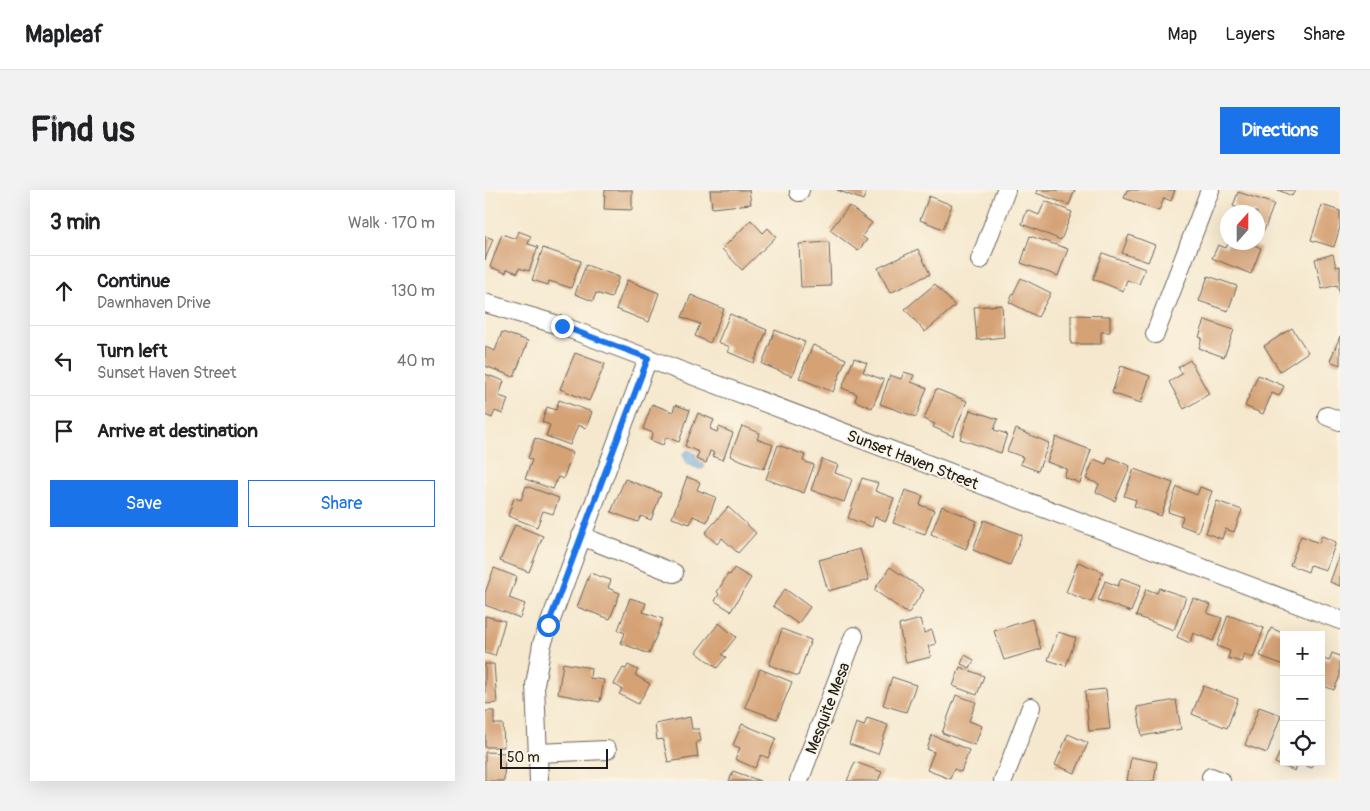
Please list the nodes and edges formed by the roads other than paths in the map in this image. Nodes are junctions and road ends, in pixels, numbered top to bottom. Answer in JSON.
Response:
{"nodes":[{"id":1,"x":1006,"y":190,"type":"edge"},
{"id":2,"x":1210,"y":190,"type":"edge"},
{"id":3,"x":980,"y":260,"type":"dead end"},
{"id":4,"x":485,"y":303,"type":"edge"},
{"id":5,"x":1155,"y":334,"type":"dead end"},
{"id":6,"x":648,"y":358,"type":"junction"},
{"id":7,"x":581,"y":536,"type":"junction"},
{"id":8,"x":674,"y":573,"type":"dead end"},
{"id":9,"x":1340,"y":620,"type":"edge"},
{"id":10,"x":855,"y":636,"type":"dead end"},
{"id":11,"x":1031,"y":707,"type":"dead end"},
{"id":12,"x":607,"y":750,"type":"dead end"},
{"id":13,"x":537,"y":753,"type":"junction"},
{"id":14,"x":539,"y":781,"type":"edge"},
{"id":15,"x":799,"y":781,"type":"edge"},
{"id":16,"x":1003,"y":781,"type":"edge"}],
"edges":[{"from":1,"to":3,"type":"street"},
{"from":2,"to":5,"type":"street"},
{"from":4,"to":6,"type":"street","name":"Sunset Haven Street"},
{"from":6,"to":7,"type":"street"},
{"from":6,"to":9,"type":"street","name":"Sunset Haven Street"},
{"from":7,"to":8,"type":"street"},
{"from":7,"to":13,"type":"street"},
{"from":10,"to":15,"type":"street","name":"Mesquite Mesa"},
{"from":11,"to":16,"type":"street"},
{"from":12,"to":13,"type":"street"},
{"from":13,"to":14,"type":"street"}]}
